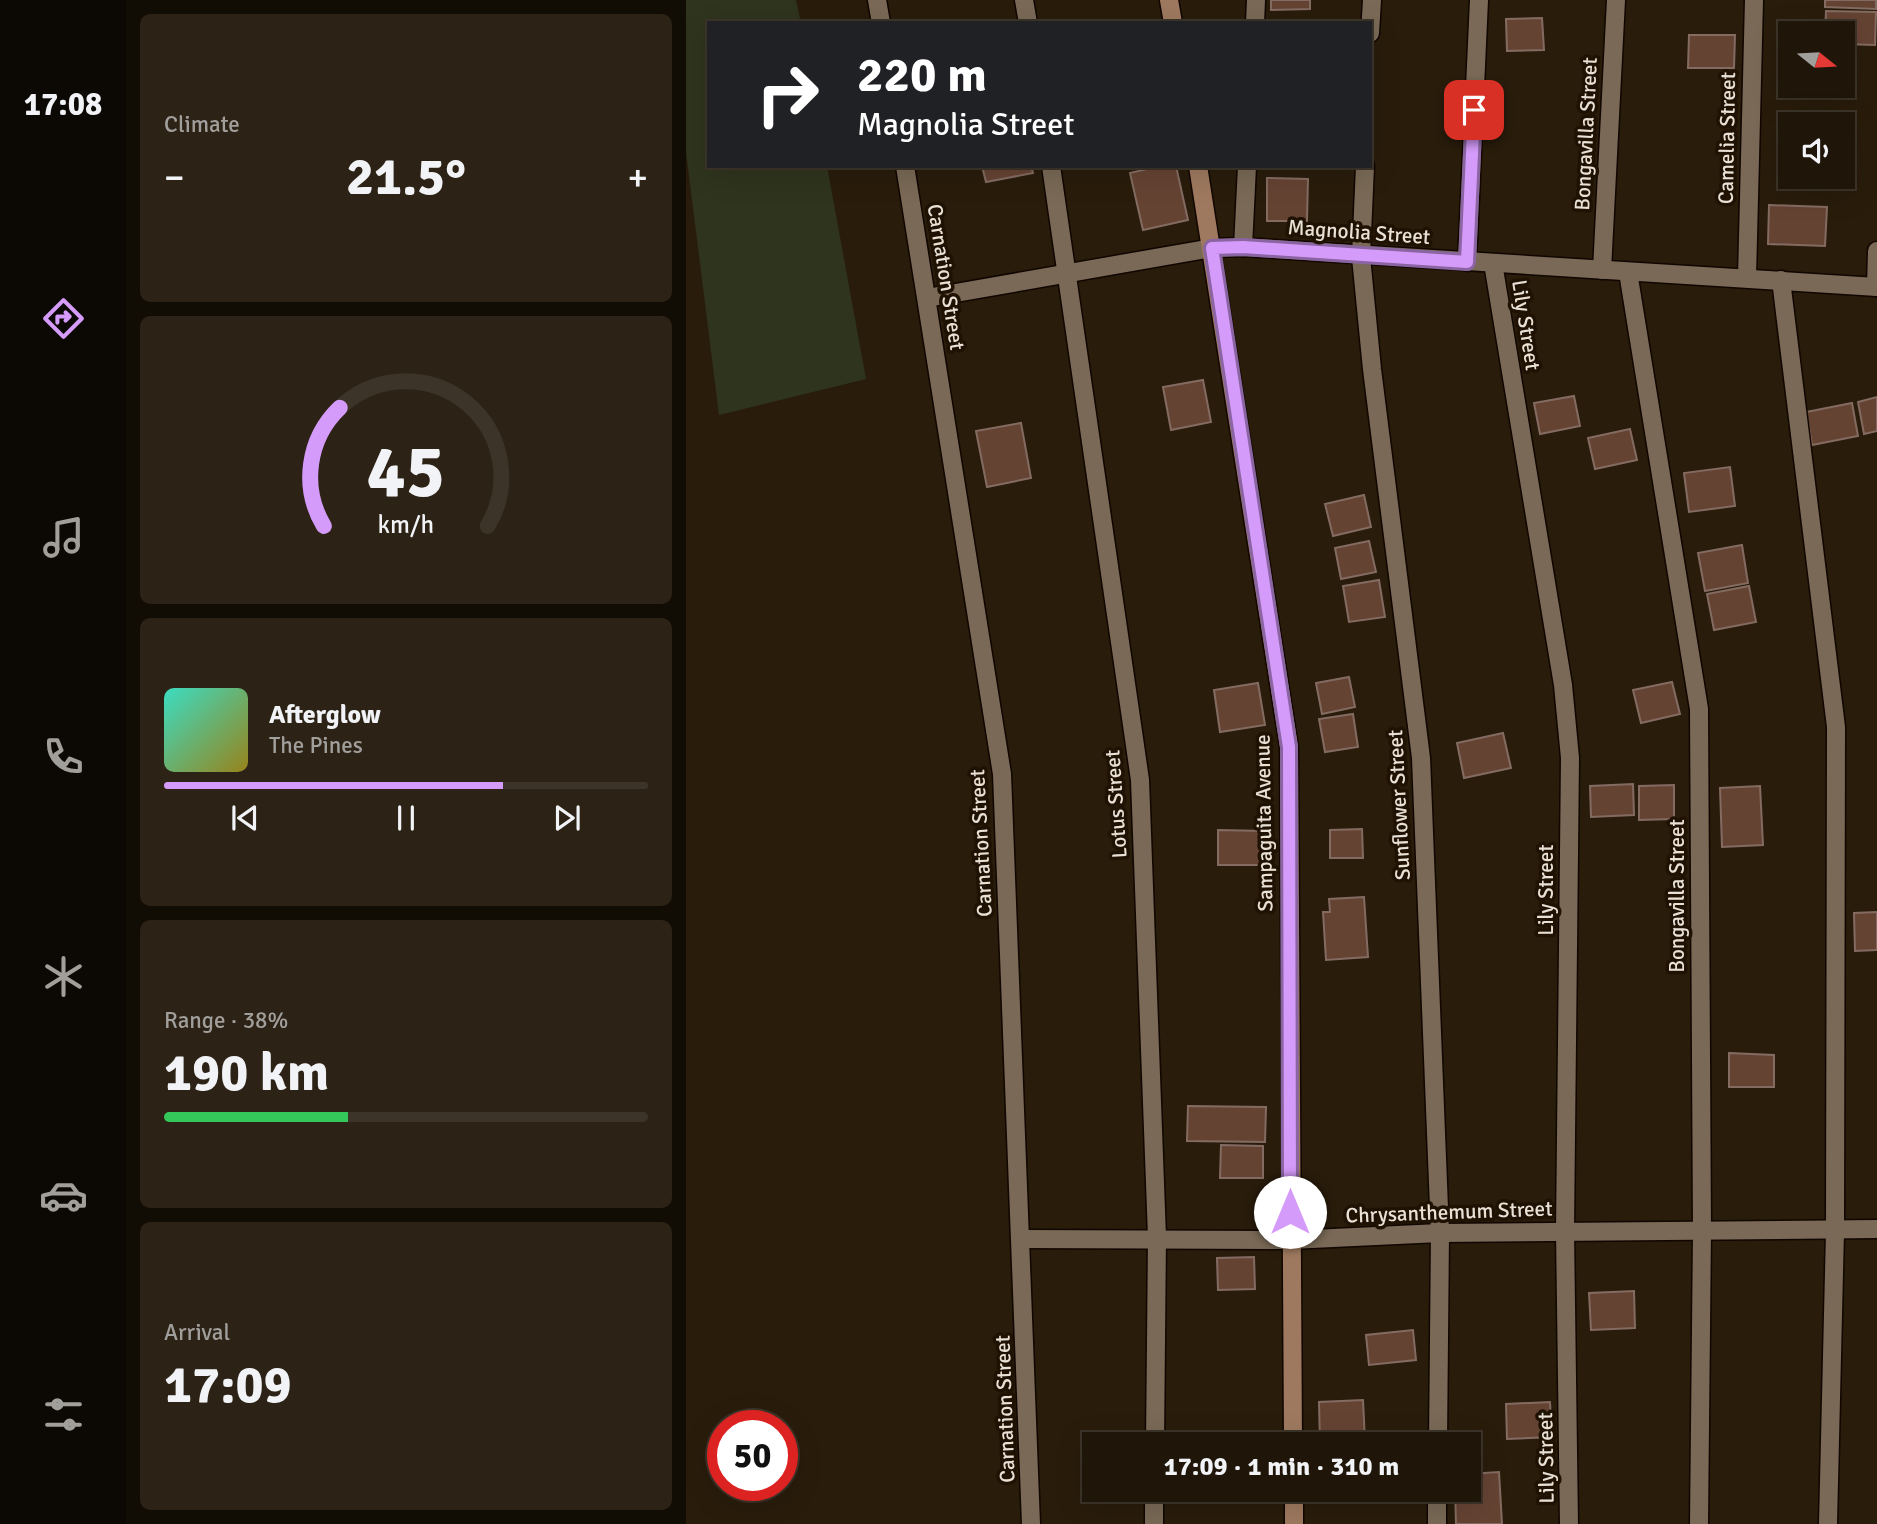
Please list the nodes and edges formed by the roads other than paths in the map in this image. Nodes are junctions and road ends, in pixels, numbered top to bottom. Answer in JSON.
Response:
{"nodes":[{"id":1,"x":877,"y":0,"type":"edge"},
{"id":2,"x":1024,"y":0,"type":"edge"},
{"id":3,"x":1169,"y":0,"type":"edge"},
{"id":4,"x":1256,"y":0,"type":"edge"},
{"id":5,"x":1371,"y":0,"type":"edge"},
{"id":6,"x":1479,"y":0,"type":"edge"},
{"id":7,"x":1616,"y":0,"type":"edge"},
{"id":8,"x":1754,"y":0,"type":"edge"},
{"id":9,"x":881,"y":21,"type":"edge"},
{"id":10,"x":1028,"y":21,"type":"edge"},
{"id":11,"x":1173,"y":21,"type":"edge"},
{"id":12,"x":1255,"y":21,"type":"edge"},
{"id":13,"x":1370,"y":21,"type":"edge"},
{"id":14,"x":905,"y":168,"type":"edge"},
{"id":15,"x":1051,"y":168,"type":"edge"},
{"id":16,"x":1198,"y":168,"type":"edge"},
{"id":17,"x":1247,"y":168,"type":"edge"},
{"id":18,"x":1365,"y":168,"type":"edge"},
{"id":19,"x":1243,"y":247,"type":"junction"},
{"id":20,"x":1212,"y":248,"type":"junction"},
{"id":21,"x":1877,"y":251,"type":"edge"},
{"id":22,"x":1362,"y":257,"type":"junction"},
{"id":23,"x":1467,"y":262,"type":"junction"},
{"id":24,"x":1493,"y":263,"type":"junction"},
{"id":25,"x":1602,"y":270,"type":"junction"},
{"id":26,"x":1629,"y":272,"type":"junction"},
{"id":27,"x":1069,"y":273,"type":"junction"},
{"id":28,"x":1746,"y":277,"type":"junction"},
{"id":29,"x":1781,"y":280,"type":"junction"},
{"id":30,"x":1876,"y":287,"type":"edge"},
{"id":31,"x":927,"y":298,"type":"junction"},
{"id":32,"x":1877,"y":1229,"type":"edge"},
{"id":33,"x":1565,"y":1231,"type":"junction"},
{"id":34,"x":1702,"y":1231,"type":"junction"},
{"id":35,"x":1835,"y":1231,"type":"junction"},
{"id":36,"x":1440,"y":1233,"type":"junction"},
{"id":37,"x":1157,"y":1237,"type":"junction"},
{"id":38,"x":1023,"y":1238,"type":"junction"},
{"id":39,"x":1290,"y":1240,"type":"junction"},
{"id":40,"x":1155,"y":1432,"type":"edge"},
{"id":41,"x":1293,"y":1432,"type":"edge"},
{"id":42,"x":1438,"y":1432,"type":"edge"},
{"id":43,"x":1154,"y":1502,"type":"edge"},
{"id":44,"x":1294,"y":1502,"type":"edge"},
{"id":45,"x":1437,"y":1502,"type":"edge"},
{"id":46,"x":1031,"y":1524,"type":"edge"},
{"id":47,"x":1154,"y":1524,"type":"edge"},
{"id":48,"x":1294,"y":1524,"type":"edge"},
{"id":49,"x":1437,"y":1524,"type":"edge"},
{"id":50,"x":1569,"y":1524,"type":"edge"},
{"id":51,"x":1699,"y":1524,"type":"edge"},
{"id":52,"x":1828,"y":1524,"type":"edge"}],
"edges":[{"from":1,"to":9,"type":"street"},
{"from":2,"to":10,"type":"street"},
{"from":3,"to":11,"type":"main road"},
{"from":4,"to":12,"type":"street"},
{"from":5,"to":13,"type":"street"},
{"from":6,"to":23,"type":"street"},
{"from":7,"to":25,"type":"street","name":"Bongavilla Street"},
{"from":8,"to":28,"type":"street","name":"Camelia Street"},
{"from":14,"to":31,"type":"street","name":"Carnation Street"},
{"from":15,"to":27,"type":"street","name":"Lotus Street"},
{"from":16,"to":20,"type":"main road","name":"Sampaguita Avenue"},
{"from":17,"to":19,"type":"street"},
{"from":18,"to":22,"type":"street","name":"Sunflower Street"},
{"from":19,"to":20,"type":"street","name":"Magnolia Street"},
{"from":19,"to":22,"type":"street","name":"Magnolia Street"},
{"from":20,"to":27,"type":"street","name":"Magnolia Street"},
{"from":20,"to":39,"type":"main road","name":"Sampaguita Avenue"},
{"from":21,"to":30,"type":"street"},
{"from":22,"to":23,"type":"street","name":"Magnolia Street"},
{"from":22,"to":36,"type":"street","name":"Sunflower Street"},
{"from":23,"to":24,"type":"street","name":"Magnolia Street"},
{"from":24,"to":25,"type":"street","name":"Magnolia Street"},
{"from":24,"to":33,"type":"street","name":"Lily Street"},
{"from":25,"to":26,"type":"street","name":"Magnolia Street"},
{"from":26,"to":28,"type":"street","name":"Magnolia Street"},
{"from":26,"to":34,"type":"street","name":"Bongavilla Street"},
{"from":27,"to":31,"type":"street","name":"Magnolia Street"},
{"from":27,"to":37,"type":"street","name":"Lotus Street"},
{"from":28,"to":29,"type":"street","name":"Magnolia Street"},
{"from":29,"to":30,"type":"street","name":"Magnolia Street"},
{"from":29,"to":35,"type":"street"},
{"from":31,"to":38,"type":"street","name":"Carnation Street"},
{"from":32,"to":35,"type":"street","name":"Chrysanthemum Street"},
{"from":33,"to":34,"type":"street","name":"Chrysanthemum Street"},
{"from":33,"to":36,"type":"street","name":"Chrysanthemum Street"},
{"from":33,"to":50,"type":"street","name":"Lily Street"},
{"from":34,"to":35,"type":"street","name":"Chrysanthemum Street"},
{"from":34,"to":51,"type":"street","name":"Bongavilla Street"},
{"from":35,"to":52,"type":"street"},
{"from":36,"to":39,"type":"street","name":"Chrysanthemum Street"},
{"from":36,"to":42,"type":"street","name":"Sunflower Street"},
{"from":37,"to":38,"type":"street","name":"Chrysanthemum Street"},
{"from":37,"to":39,"type":"street","name":"Chrysanthemum Street"},
{"from":37,"to":40,"type":"street","name":"Lotus Street"},
{"from":38,"to":46,"type":"street","name":"Carnation Street"},
{"from":39,"to":41,"type":"main road","name":"Sampaguita Avenue"},
{"from":43,"to":47,"type":"street"},
{"from":44,"to":48,"type":"main road"},
{"from":45,"to":49,"type":"street"}]}
